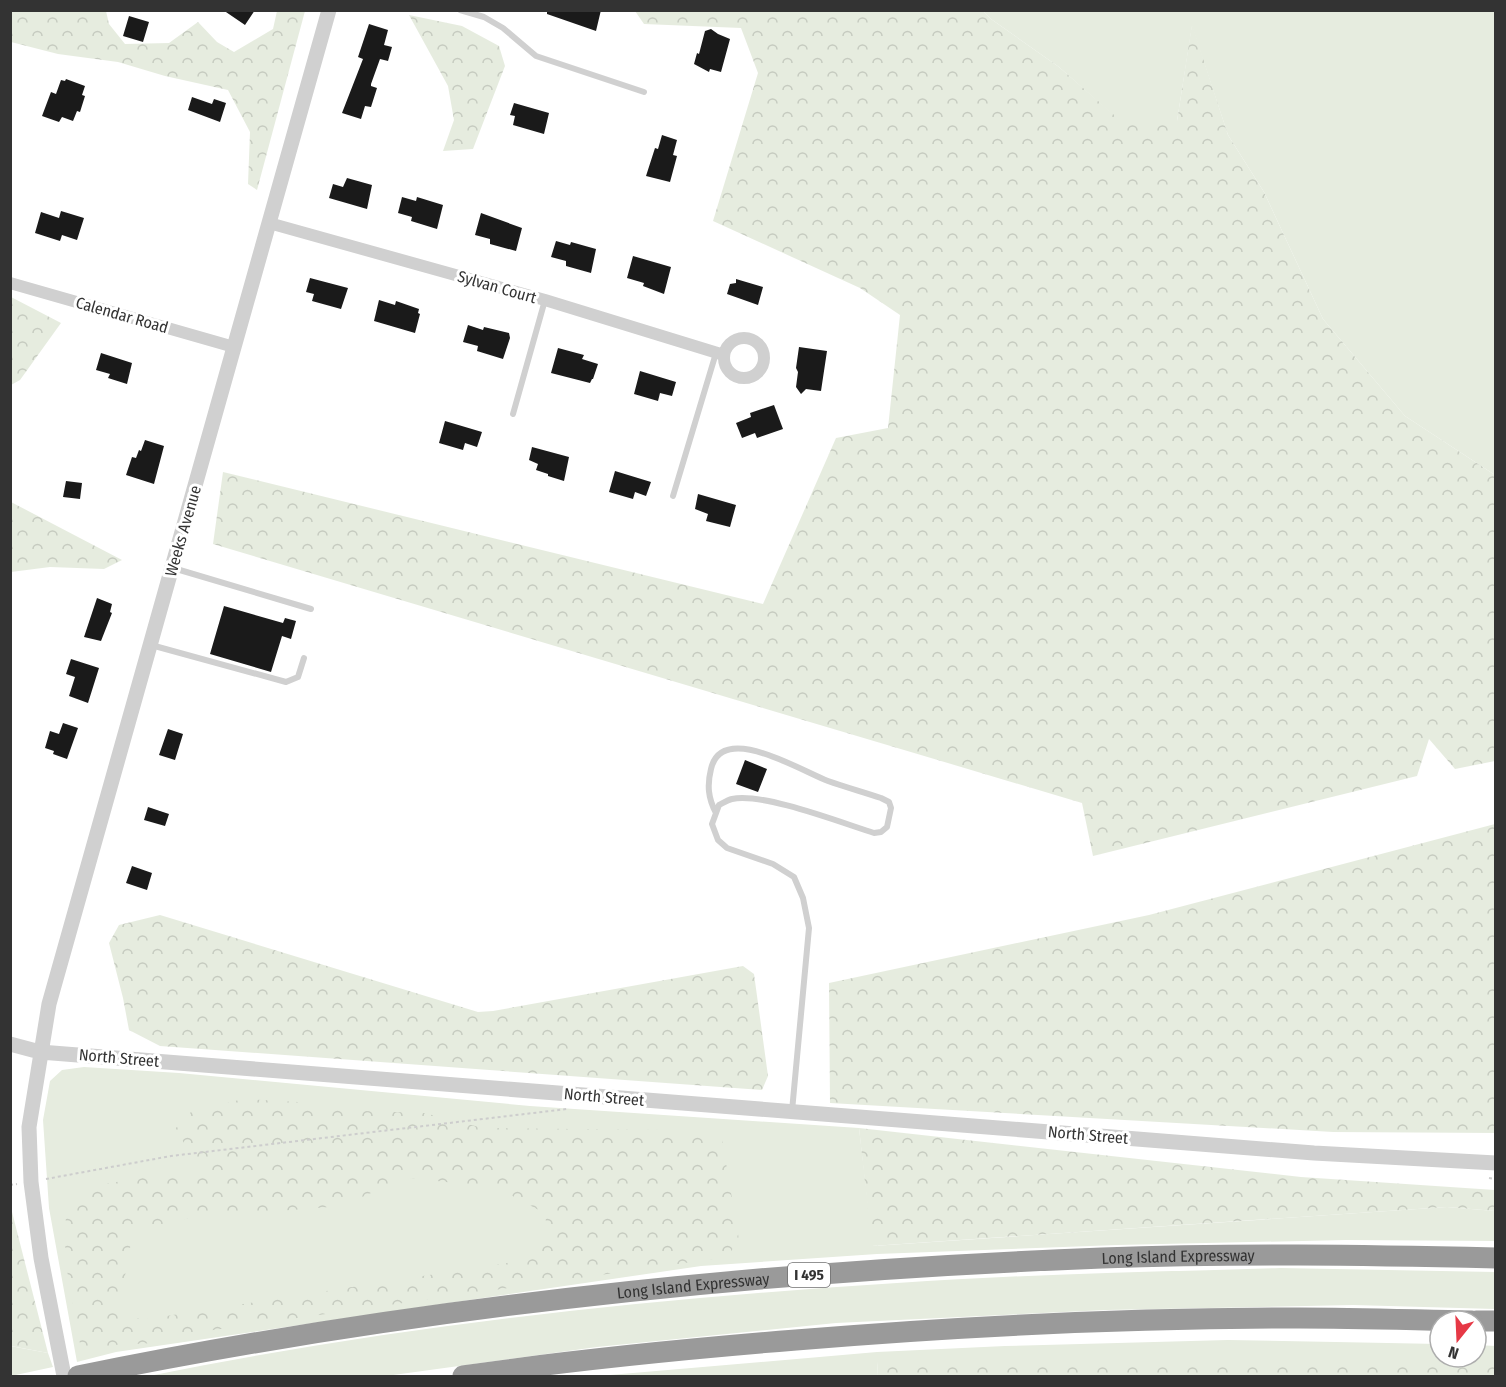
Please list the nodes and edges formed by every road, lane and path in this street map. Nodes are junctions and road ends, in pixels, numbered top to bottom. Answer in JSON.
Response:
{"nodes":[{"id":1,"x":329,"y":10,"type":"edge"},
{"id":2,"x":460,"y":10,"type":"edge"},
{"id":3,"x":644,"y":92,"type":"dead end"},
{"id":4,"x":269,"y":223,"type":"junction"},
{"id":5,"x":10,"y":283,"type":"edge"},
{"id":6,"x":545,"y":300,"type":"junction"},
{"id":7,"x":234,"y":347,"type":"junction"},
{"id":8,"x":720,"y":353,"type":"joint"},
{"id":9,"x":513,"y":414,"type":"dead end"},
{"id":10,"x":673,"y":496,"type":"dead end"},
{"id":11,"x":172,"y":568,"type":"junction"},
{"id":12,"x":311,"y":609,"type":"dead end"},
{"id":13,"x":150,"y":644,"type":"junction"},
{"id":14,"x":304,"y":658,"type":"dead end"},
{"id":15,"x":716,"y":813,"type":"junction"},
{"id":16,"x":10,"y":1044,"type":"edge"},
{"id":17,"x":40,"y":1052,"type":"junction"},
{"id":18,"x":568,"y":1109,"type":"dead end"},
{"id":19,"x":792,"y":1112,"type":"junction"},
{"id":20,"x":1496,"y":1163,"type":"edge"},
{"id":21,"x":1488,"y":1178,"type":"dead end"},
{"id":22,"x":1496,"y":1179,"type":"edge"},
{"id":23,"x":31,"y":1182,"type":"junction"},
{"id":24,"x":10,"y":1185,"type":"edge"},
{"id":25,"x":1496,"y":1258,"type":"edge"},
{"id":26,"x":1428,"y":1320,"type":"edge"},
{"id":27,"x":64,"y":1377,"type":"edge"},
{"id":28,"x":78,"y":1377,"type":"edge"},
{"id":29,"x":463,"y":1377,"type":"edge"}],
"edges":[{"from":1,"to":4,"type":"street","name":"Weeks Avenue"},
{"from":2,"to":3,"type":"lane"},
{"from":4,"to":6,"type":"street","name":"Sylvan Court"},
{"from":4,"to":7,"type":"street","name":"Weeks Avenue"},
{"from":5,"to":7,"type":"street","name":"Calendar Road"},
{"from":6,"to":8,"type":"street","name":"Sylvan Court"},
{"from":6,"to":9,"type":"lane"},
{"from":7,"to":11,"type":"street","name":"Weeks Avenue"},
{"from":8,"to":10,"type":"lane"},
{"from":11,"to":12,"type":"lane"},
{"from":11,"to":13,"type":"street","name":"Weeks Avenue"},
{"from":13,"to":14,"type":"lane"},
{"from":13,"to":17,"type":"street","name":"Weeks Avenue"},
{"from":15,"to":15,"type":"lane"},
{"from":15,"to":19,"type":"lane"},
{"from":16,"to":17,"type":"street","name":"North Street"},
{"from":17,"to":19,"type":"street","name":"North Street"},
{"from":17,"to":23,"type":"street"},
{"from":18,"to":23,"type":"path"},
{"from":19,"to":20,"type":"street","name":"North Street"},
{"from":21,"to":22,"type":"path"},
{"from":23,"to":24,"type":"path"},
{"from":23,"to":27,"type":"street"},
{"from":25,"to":28,"type":"highway","name":"Long Island Expressway","number":"I 495"},
{"from":26,"to":29,"type":"highway"}]}
